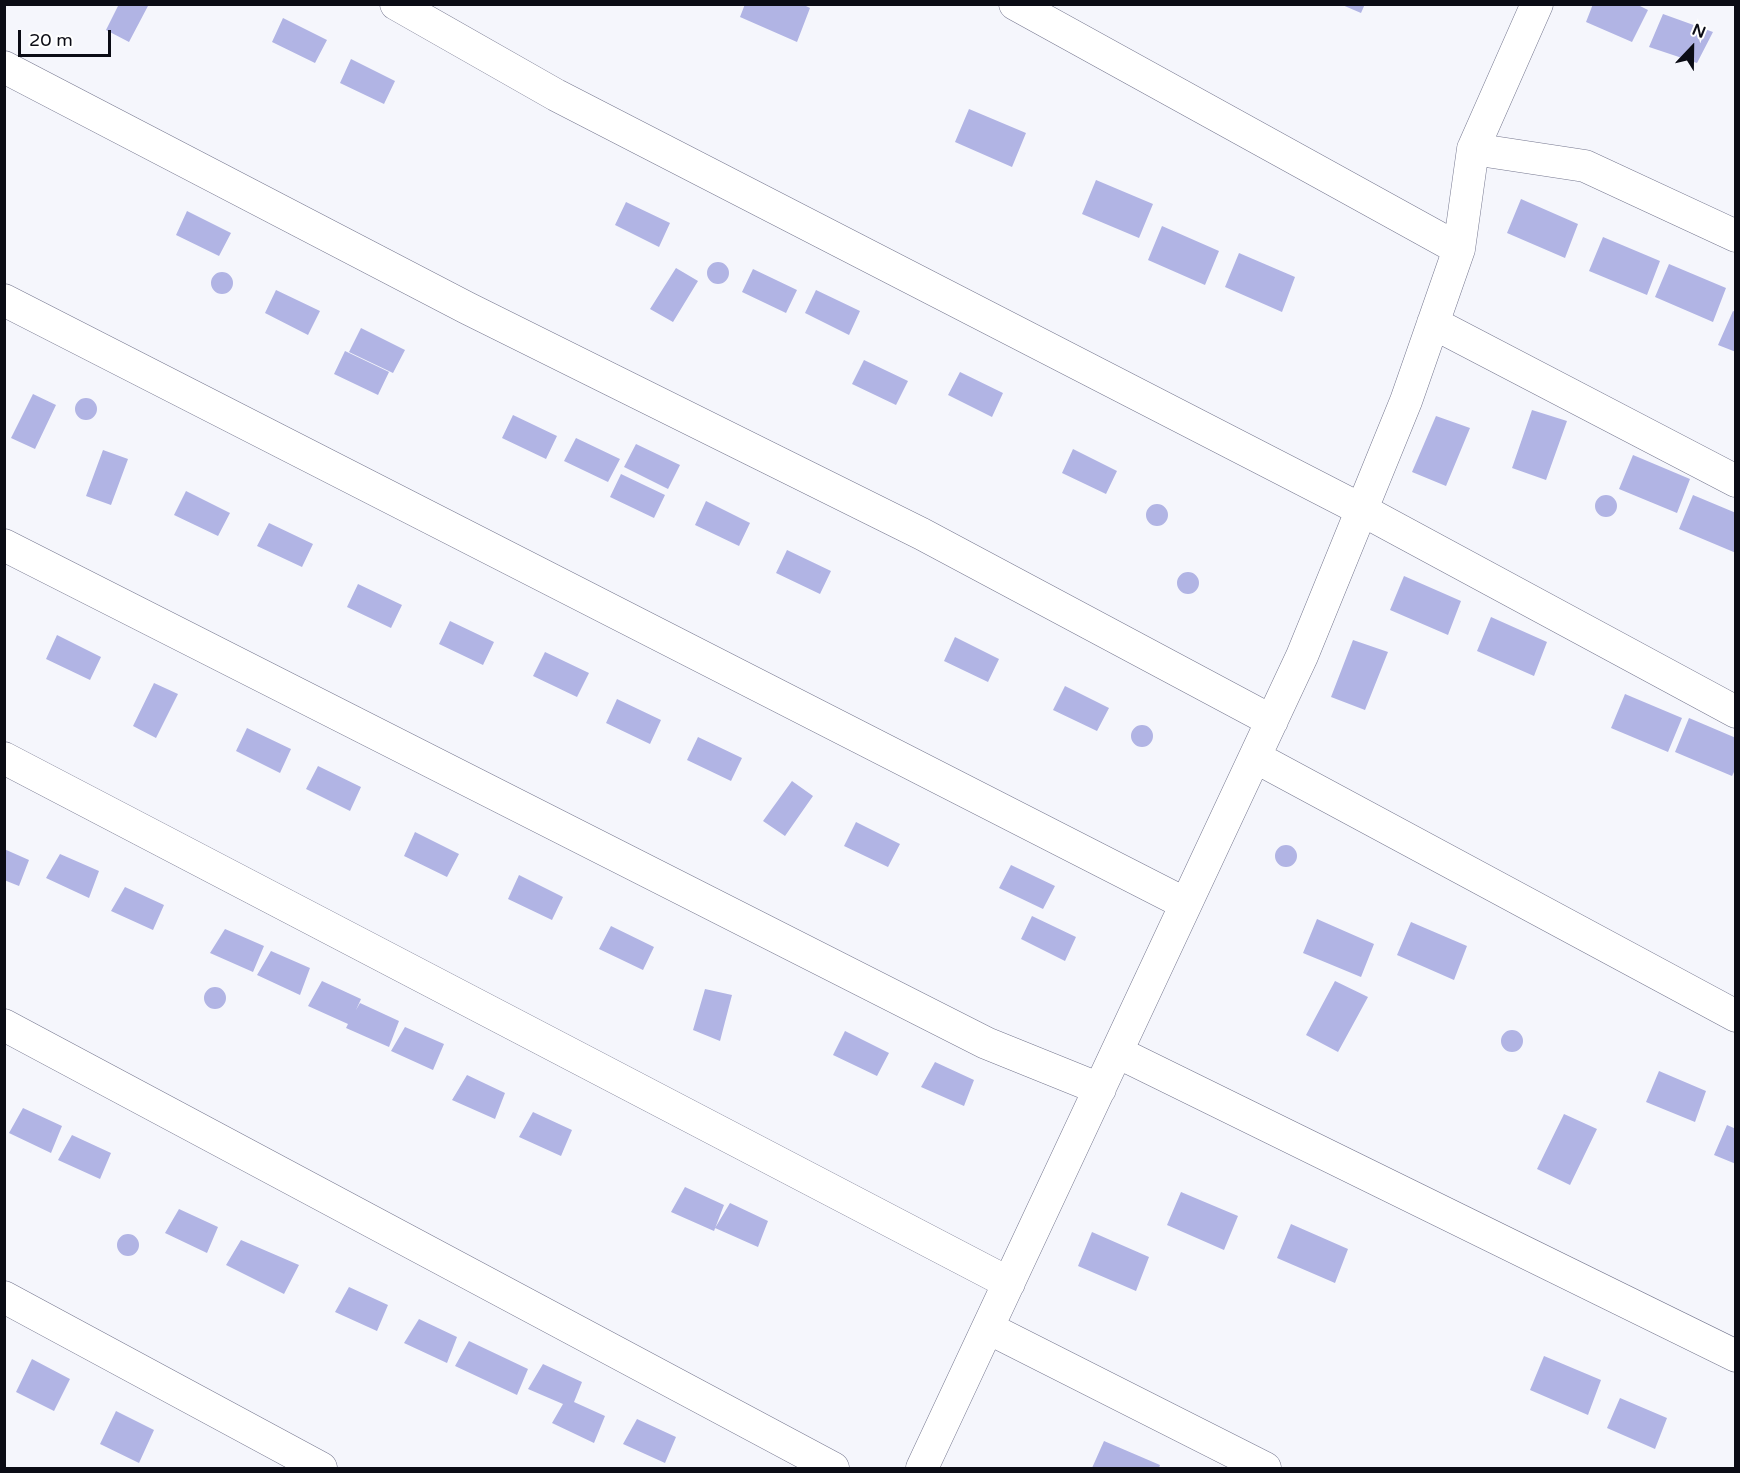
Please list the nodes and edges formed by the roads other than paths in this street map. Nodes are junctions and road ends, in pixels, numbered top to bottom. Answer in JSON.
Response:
{"nodes":[{"id":1,"x":396,"y":4,"type":"edge"},
{"id":2,"x":1015,"y":4,"type":"edge"},
{"id":3,"x":1537,"y":4,"type":"edge"},
{"id":4,"x":4,"y":67,"type":"edge"},
{"id":5,"x":1473,"y":149,"type":"junction"},
{"id":6,"x":1736,"y":236,"type":"edge"},
{"id":7,"x":1459,"y":249,"type":"junction"},
{"id":8,"x":4,"y":300,"type":"edge"},
{"id":9,"x":1433,"y":323,"type":"junction"},
{"id":10,"x":1736,"y":481,"type":"edge"},
{"id":11,"x":1362,"y":510,"type":"junction"},
{"id":12,"x":4,"y":545,"type":"edge"},
{"id":13,"x":1736,"y":712,"type":"edge"},
{"id":14,"x":1272,"y":721,"type":"junction"},
{"id":15,"x":1255,"y":757,"type":"junction"},
{"id":16,"x":4,"y":758,"type":"edge"},
{"id":17,"x":1186,"y":904,"type":"junction"},
{"id":18,"x":1736,"y":1016,"type":"edge"},
{"id":19,"x":4,"y":1025,"type":"edge"},
{"id":20,"x":1117,"y":1052,"type":"junction"},
{"id":21,"x":1100,"y":1089,"type":"junction"},
{"id":22,"x":1009,"y":1283,"type":"junction"},
{"id":23,"x":4,"y":1297,"type":"edge"},
{"id":24,"x":988,"y":1328,"type":"junction"},
{"id":25,"x":1736,"y":1356,"type":"edge"},
{"id":26,"x":321,"y":1468,"type":"edge"},
{"id":27,"x":833,"y":1468,"type":"edge"},
{"id":28,"x":922,"y":1468,"type":"edge"},
{"id":29,"x":1265,"y":1468,"type":"edge"}],
"edges":[{"from":1,"to":11,"type":"street"},
{"from":2,"to":7,"type":"street"},
{"from":3,"to":5,"type":"street"},
{"from":4,"to":14,"type":"street"},
{"from":5,"to":6,"type":"street"},
{"from":5,"to":7,"type":"street"},
{"from":7,"to":9,"type":"street"},
{"from":8,"to":17,"type":"street"},
{"from":9,"to":10,"type":"street"},
{"from":9,"to":11,"type":"street"},
{"from":11,"to":13,"type":"street"},
{"from":11,"to":14,"type":"street"},
{"from":12,"to":21,"type":"street"},
{"from":14,"to":15,"type":"street"},
{"from":15,"to":17,"type":"street"},
{"from":15,"to":18,"type":"street"},
{"from":16,"to":22,"type":"street"},
{"from":17,"to":20,"type":"street"},
{"from":19,"to":27,"type":"street"},
{"from":20,"to":21,"type":"street"},
{"from":20,"to":25,"type":"street"},
{"from":21,"to":22,"type":"street"},
{"from":22,"to":24,"type":"street"},
{"from":23,"to":26,"type":"street"},
{"from":24,"to":28,"type":"street"},
{"from":24,"to":29,"type":"street"}]}
